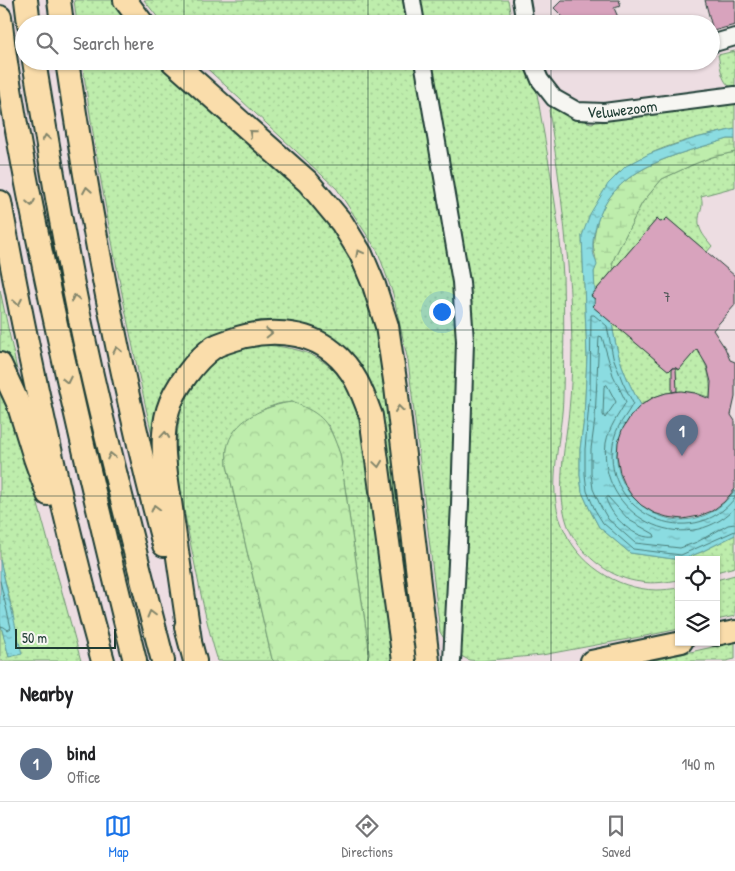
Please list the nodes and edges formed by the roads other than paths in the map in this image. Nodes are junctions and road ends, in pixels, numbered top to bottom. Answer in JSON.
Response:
{"nodes":[{"id":1,"x":26,"y":0,"type":"edge"},
{"id":2,"x":59,"y":0,"type":"edge"},
{"id":3,"x":126,"y":0,"type":"edge"},
{"id":4,"x":412,"y":0,"type":"edge"},
{"id":5,"x":521,"y":0,"type":"edge"},
{"id":6,"x":28,"y":15,"type":"edge"},
{"id":7,"x":61,"y":15,"type":"edge"},
{"id":8,"x":137,"y":15,"type":"edge"},
{"id":9,"x":414,"y":15,"type":"edge"},
{"id":10,"x":524,"y":15,"type":"edge"},
{"id":11,"x":0,"y":17,"type":"edge"},
{"id":12,"x":735,"y":37,"type":"edge"},
{"id":13,"x":720,"y":41,"type":"edge"},
{"id":14,"x":36,"y":70,"type":"edge"},
{"id":15,"x":68,"y":70,"type":"edge"},
{"id":16,"x":182,"y":70,"type":"edge"},
{"id":17,"x":425,"y":70,"type":"edge"},
{"id":18,"x":536,"y":70,"type":"edge"},
{"id":19,"x":735,"y":95,"type":"edge"},
{"id":20,"x":0,"y":202,"type":"edge"},
{"id":21,"x":0,"y":364,"type":"edge"},
{"id":22,"x":82,"y":587,"type":"junction"},
{"id":23,"x":735,"y":631,"type":"edge"},
{"id":24,"x":720,"y":634,"type":"edge"},
{"id":25,"x":675,"y":643,"type":"edge"},
{"id":26,"x":192,"y":650,"type":"edge"},
{"id":27,"x":103,"y":661,"type":"edge"},
{"id":28,"x":135,"y":661,"type":"edge"},
{"id":29,"x":163,"y":661,"type":"edge"},
{"id":30,"x":404,"y":661,"type":"edge"},
{"id":31,"x":428,"y":661,"type":"edge"},
{"id":32,"x":452,"y":661,"type":"edge"},
{"id":33,"x":591,"y":661,"type":"edge"}],
"edges":[{"from":1,"to":6,"type":"highway"},
{"from":2,"to":7,"type":"highway"},
{"from":3,"to":8,"type":"highway"},
{"from":4,"to":9,"type":"street"},
{"from":5,"to":10,"type":"street"},
{"from":11,"to":28,"type":"highway","one_way":true},
{"from":12,"to":13,"type":"street"},
{"from":29,"to":14,"type":"highway","one_way":true},
{"from":26,"to":15,"type":"highway","one_way":true},
{"from":31,"to":16,"type":"highway","one_way":true},
{"from":17,"to":32,"type":"street"},
{"from":18,"to":19,"type":"street","name":"Veluwezoom"},
{"from":20,"to":22,"type":"highway","one_way":true},
{"from":21,"to":22,"type":"highway"},
{"from":22,"to":27,"type":"highway"},
{"from":23,"to":24,"type":"main road"},
{"from":25,"to":33,"type":"main road"},
{"from":26,"to":30,"type":"highway","one_way":true}]}
